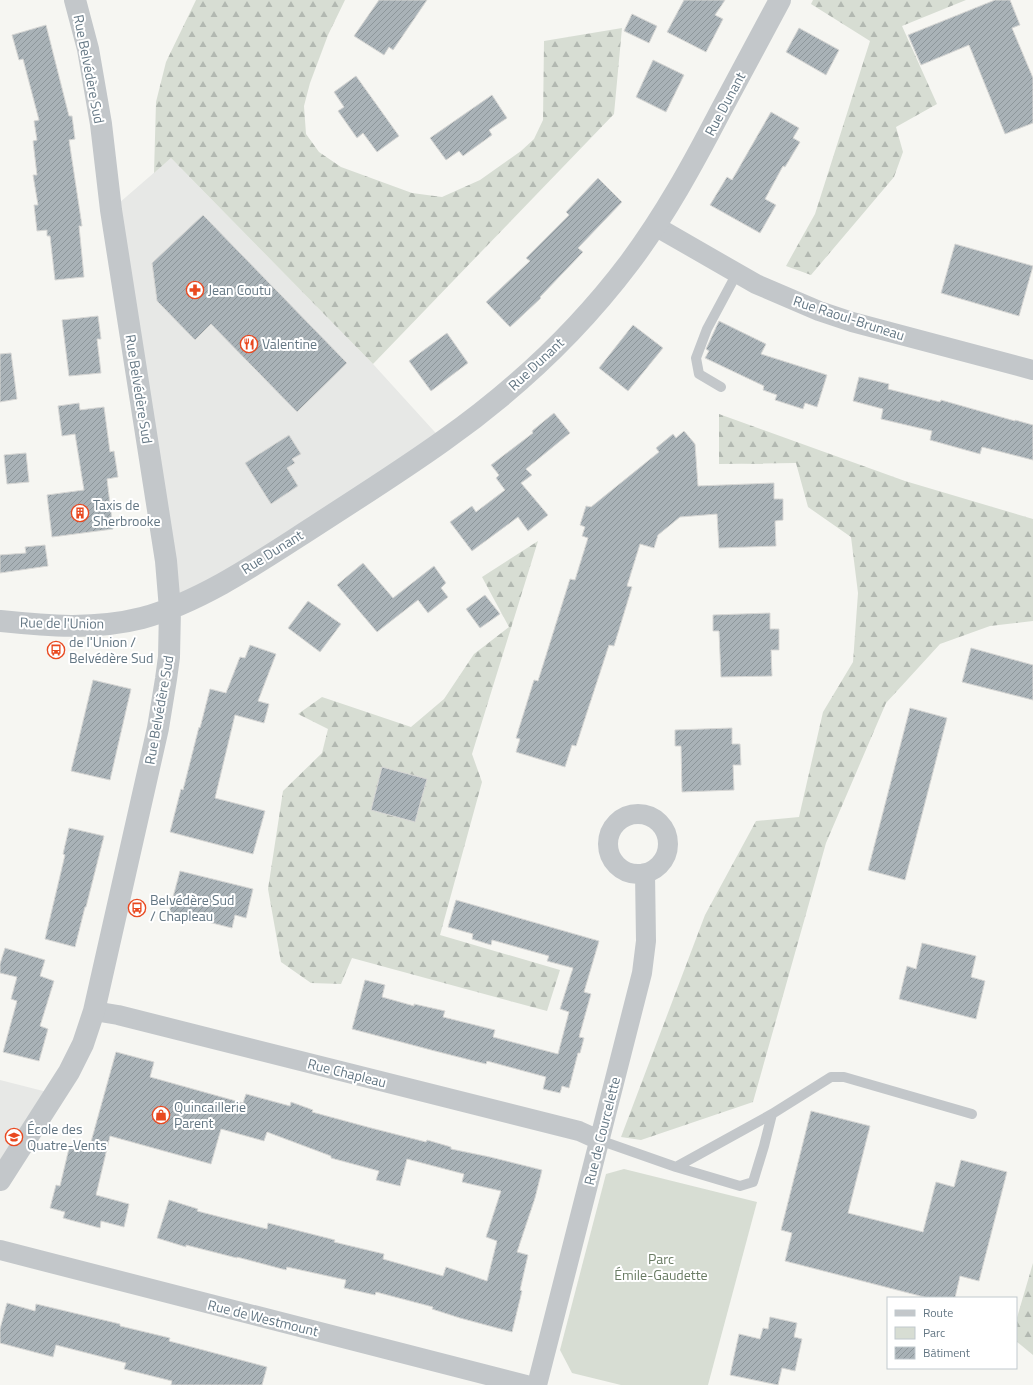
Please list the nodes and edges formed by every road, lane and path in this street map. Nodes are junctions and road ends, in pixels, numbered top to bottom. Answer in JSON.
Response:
{"nodes":[{"id":1,"x":75,"y":0,"type":"edge"},
{"id":2,"x":780,"y":0,"type":"edge"},
{"id":3,"x":655,"y":226,"type":"junction"},
{"id":4,"x":737,"y":274,"type":"junction"},
{"id":5,"x":1033,"y":370,"type":"edge"},
{"id":6,"x":721,"y":387,"type":"dead end"},
{"id":7,"x":170,"y":609,"type":"junction"},
{"id":8,"x":0,"y":621,"type":"edge"},
{"id":9,"x":645,"y":873,"type":"dead end"},
{"id":10,"x":94,"y":1011,"type":"junction"},
{"id":11,"x":772,"y":1114,"type":"junction"},
{"id":12,"x":972,"y":1114,"type":"dead end"},
{"id":13,"x":599,"y":1140,"type":"junction"},
{"id":14,"x":676,"y":1167,"type":"junction"},
{"id":15,"x":0,"y":1180,"type":"edge"},
{"id":16,"x":0,"y":1250,"type":"edge"},
{"id":17,"x":526,"y":1385,"type":"edge"},
{"id":18,"x":537,"y":1385,"type":"edge"}],
"edges":[{"from":1,"to":7,"type":"street","name":"Rue Belvédère Sud"},
{"from":2,"to":3,"type":"street","name":"Rue Dunant"},
{"from":3,"to":4,"type":"street","name":"Rue Raoul-Bruneau"},
{"from":3,"to":7,"type":"street","name":"Rue Dunant"},
{"from":4,"to":5,"type":"street","name":"Rue Raoul-Bruneau"},
{"from":4,"to":6,"type":"lane"},
{"from":7,"to":8,"type":"street","name":"Rue de l'Union"},
{"from":7,"to":10,"type":"street","name":"Rue Belvédère Sud"},
{"from":9,"to":13,"type":"street","name":"Rue de Courcelette"},
{"from":10,"to":13,"type":"street","name":"Rue Chapleau"},
{"from":10,"to":15,"type":"street","name":"Rue Belvédère Sud"},
{"from":11,"to":12,"type":"lane"},
{"from":11,"to":14,"type":"lane"},
{"from":11,"to":14,"type":"lane"},
{"from":13,"to":14,"type":"lane"},
{"from":13,"to":18,"type":"street","name":"Rue de Courcelette"},
{"from":16,"to":17,"type":"street","name":"Rue de Westmount"}]}
